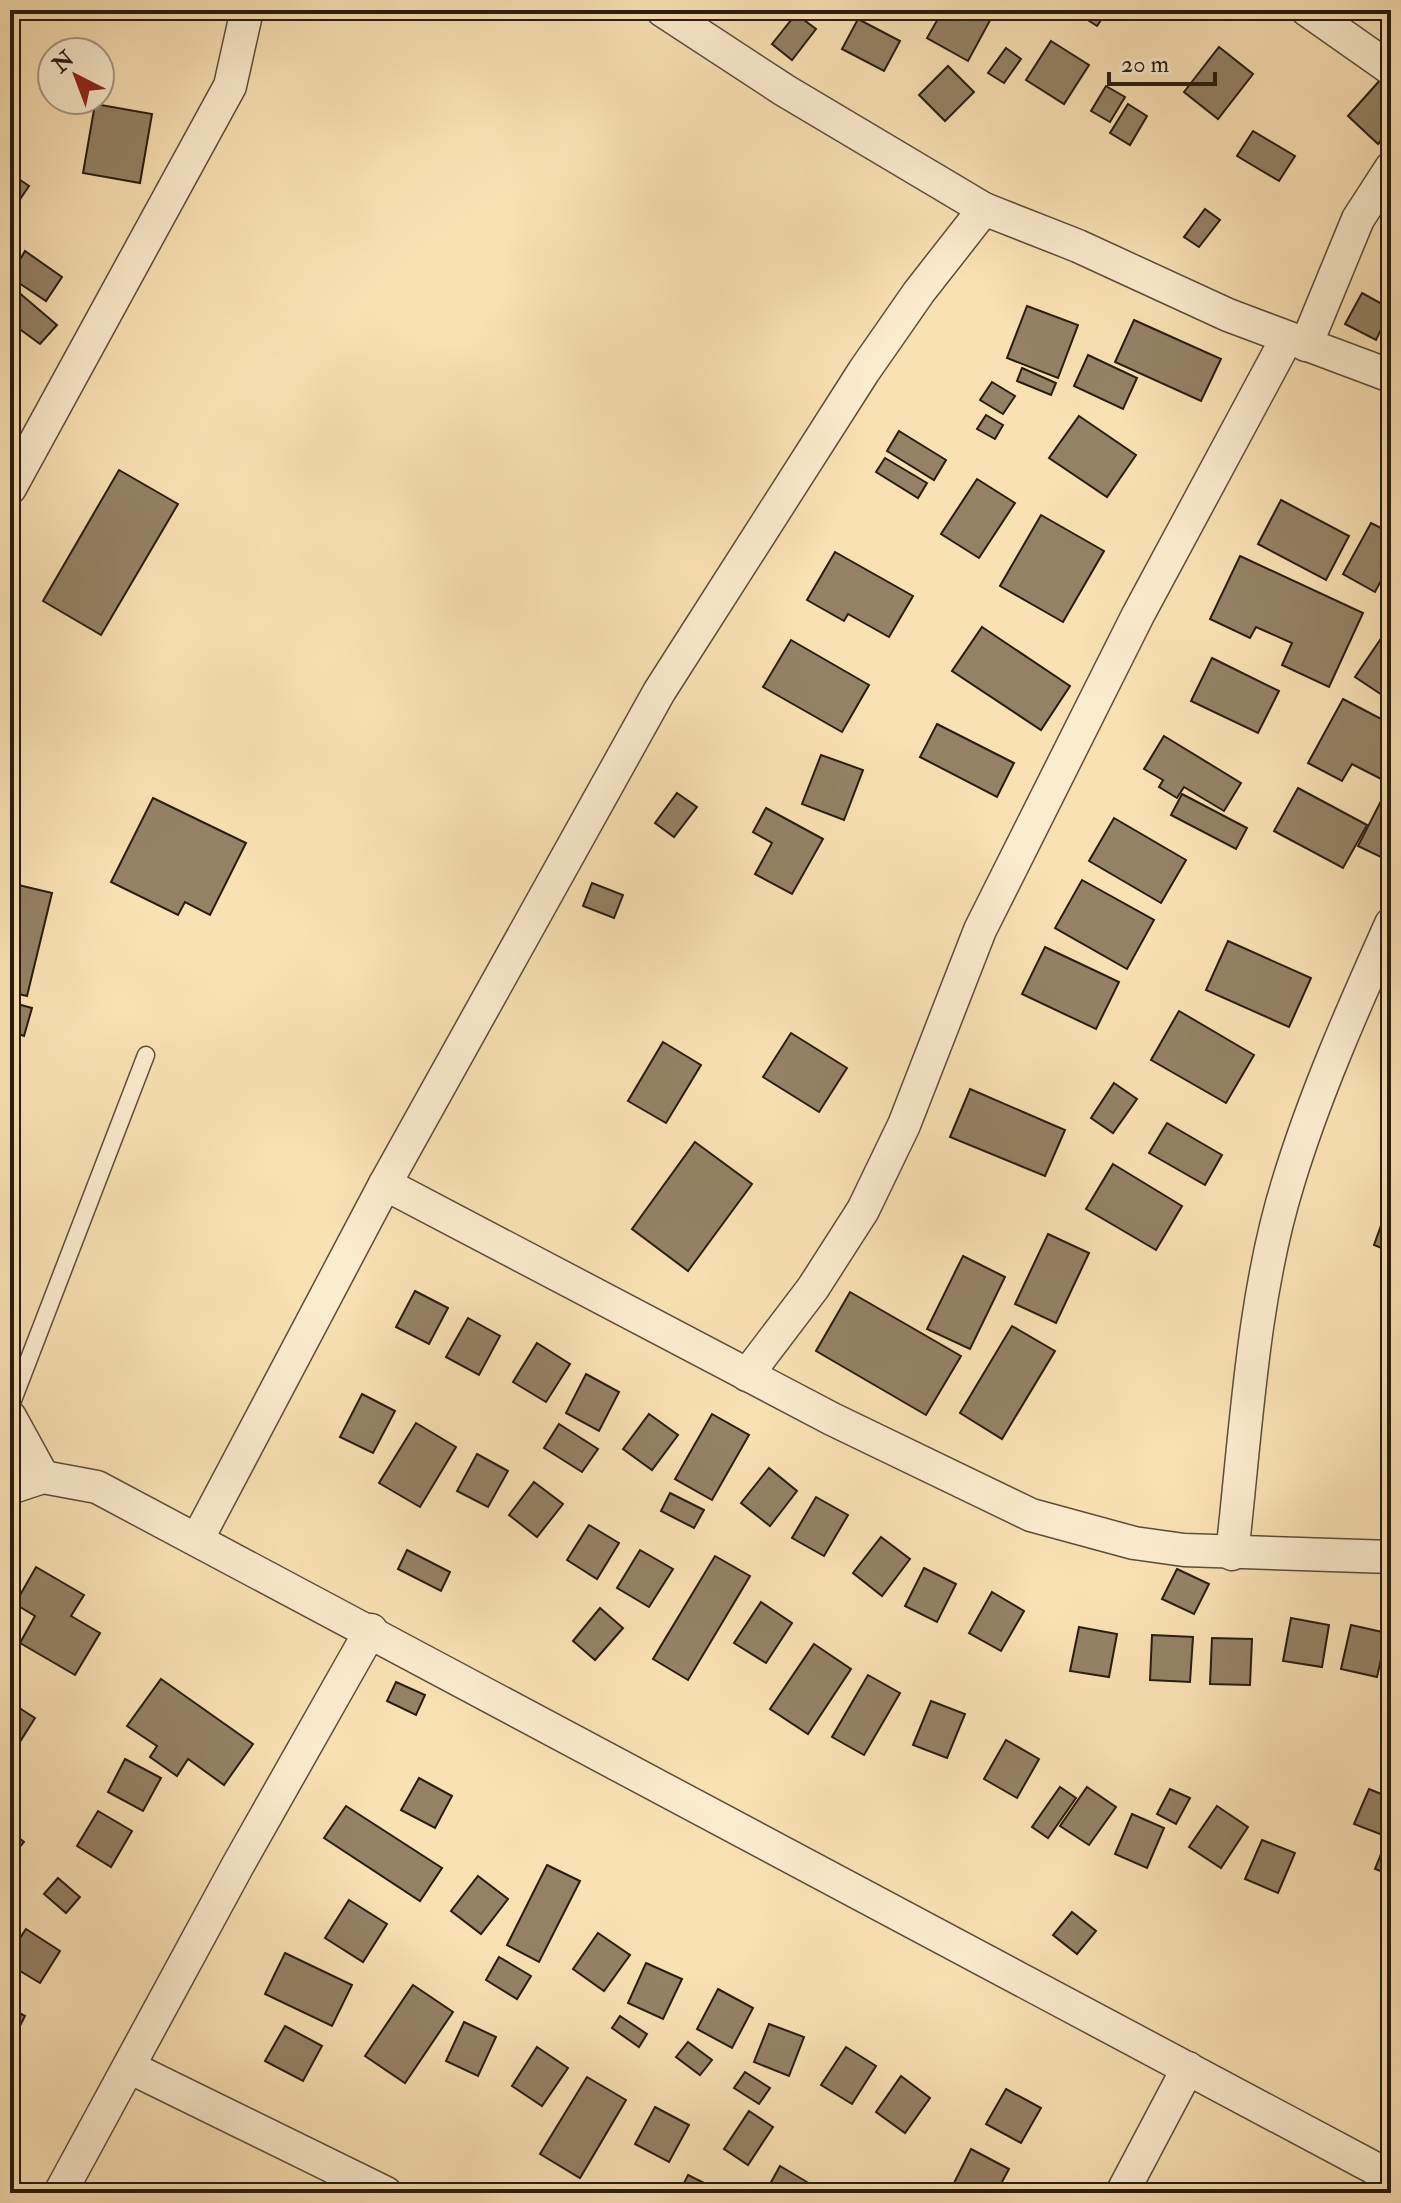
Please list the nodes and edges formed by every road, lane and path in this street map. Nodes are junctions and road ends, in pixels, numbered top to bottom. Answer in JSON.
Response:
{"nodes":[{"id":1,"x":247,"y":10,"type":"edge"},
{"id":2,"x":662,"y":10,"type":"edge"},
{"id":3,"x":1307,"y":10,"type":"edge"},
{"id":4,"x":1391,"y":69,"type":"edge"},
{"id":5,"x":1391,"y":168,"type":"edge"},
{"id":6,"x":984,"y":209,"type":"junction"},
{"id":7,"x":1296,"y":342,"type":"junction"},
{"id":8,"x":1391,"y":376,"type":"edge"},
{"id":9,"x":10,"y":488,"type":"edge"},
{"id":10,"x":1391,"y":924,"type":"edge"},
{"id":11,"x":146,"y":1055,"type":"dead end"},
{"id":12,"x":385,"y":1184,"type":"junction"},
{"id":13,"x":747,"y":1375,"type":"junction"},
{"id":14,"x":10,"y":1408,"type":"edge"},
{"id":15,"x":10,"y":1417,"type":"edge"},
{"id":16,"x":43,"y":1477,"type":"junction"},
{"id":17,"x":10,"y":1488,"type":"edge"},
{"id":18,"x":198,"y":1538,"type":"junction"},
{"id":19,"x":1232,"y":1554,"type":"junction"},
{"id":20,"x":1391,"y":1557,"type":"edge"},
{"id":21,"x":371,"y":1630,"type":"junction"},
{"id":22,"x":129,"y":2067,"type":"junction"},
{"id":23,"x":1188,"y":2068,"type":"junction"},
{"id":24,"x":1391,"y":2177,"type":"edge"},
{"id":25,"x":60,"y":2193,"type":"edge"},
{"id":26,"x":386,"y":2193,"type":"edge"},
{"id":27,"x":1122,"y":2193,"type":"edge"}],
"edges":[{"from":1,"to":9,"type":"street"},
{"from":2,"to":6,"type":"street"},
{"from":3,"to":4,"type":"street"},
{"from":5,"to":7,"type":"street"},
{"from":6,"to":7,"type":"street"},
{"from":6,"to":12,"type":"street"},
{"from":7,"to":8,"type":"street"},
{"from":7,"to":13,"type":"street"},
{"from":10,"to":19,"type":"street"},
{"from":11,"to":14,"type":"lane"},
{"from":12,"to":13,"type":"street"},
{"from":12,"to":18,"type":"street"},
{"from":13,"to":19,"type":"street"},
{"from":15,"to":16,"type":"street"},
{"from":16,"to":17,"type":"street"},
{"from":16,"to":18,"type":"street"},
{"from":18,"to":21,"type":"street"},
{"from":19,"to":20,"type":"street"},
{"from":21,"to":22,"type":"street"},
{"from":21,"to":23,"type":"street"},
{"from":22,"to":25,"type":"street"},
{"from":22,"to":26,"type":"street"},
{"from":23,"to":24,"type":"street"},
{"from":23,"to":27,"type":"street"}]}
